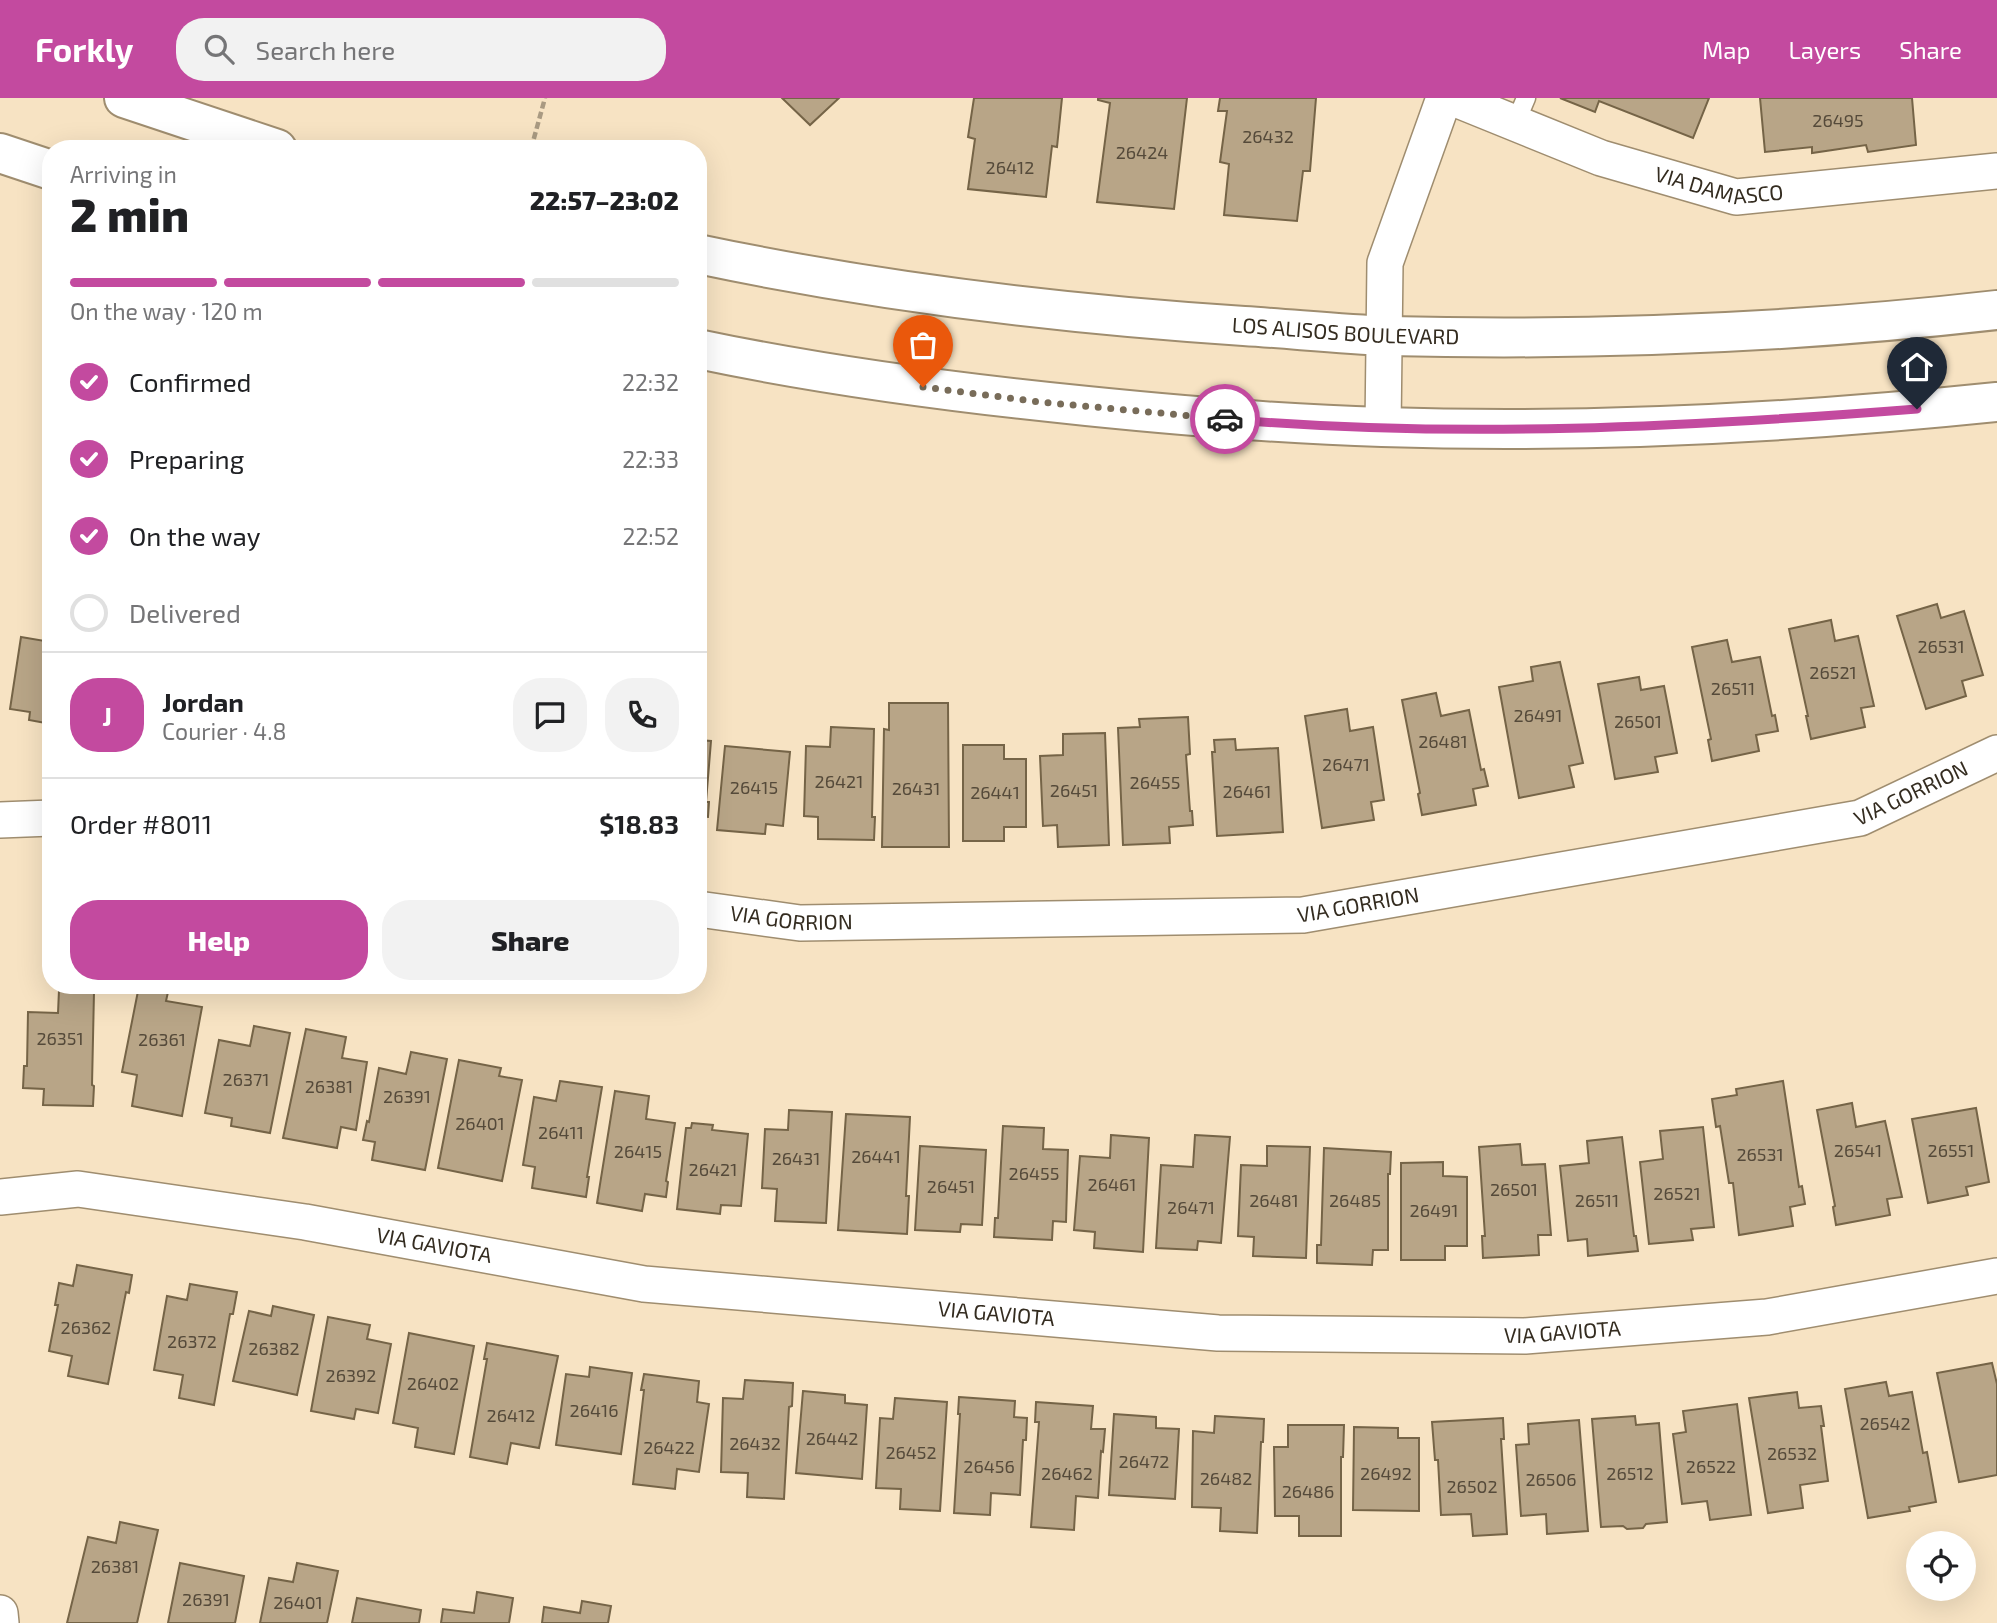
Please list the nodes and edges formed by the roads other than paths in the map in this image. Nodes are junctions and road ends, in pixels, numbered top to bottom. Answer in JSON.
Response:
{"nodes":[{"id":1,"x":124,"y":98,"type":"edge"},
{"id":2,"x":1444,"y":98,"type":"edge"},
{"id":3,"x":1454,"y":98,"type":"edge"},
{"id":4,"x":1520,"y":111,"type":"edge"},
{"id":5,"x":250,"y":140,"type":"edge"},
{"id":6,"x":0,"y":153,"type":"edge"},
{"id":7,"x":42,"y":167,"type":"edge"},
{"id":8,"x":1997,"y":171,"type":"edge"},
{"id":9,"x":707,"y":256,"type":"edge"},
{"id":10,"x":1997,"y":310,"type":"edge"},
{"id":11,"x":1385,"y":336,"type":"junction"},
{"id":12,"x":707,"y":351,"type":"edge"},
{"id":13,"x":1997,"y":402,"type":"edge"},
{"id":14,"x":1383,"y":428,"type":"junction"},
{"id":15,"x":1997,"y":753,"type":"edge"},
{"id":16,"x":42,"y":818,"type":"edge"},
{"id":17,"x":0,"y":820,"type":"edge"},
{"id":18,"x":707,"y":910,"type":"edge"},
{"id":19,"x":0,"y":1197,"type":"edge"},
{"id":20,"x":1997,"y":1276,"type":"edge"},
{"id":21,"x":0,"y":1613,"type":"edge"},
{"id":22,"x":1,"y":1623,"type":"edge"}],
"edges":[{"from":1,"to":5,"type":"main road"},
{"from":2,"to":11,"type":"street"},
{"from":3,"to":4,"type":"street","name":"VIA DAMASCO"},
{"from":4,"to":8,"type":"street","name":"VIA DAMASCO"},
{"from":6,"to":7,"type":"main road"},
{"from":9,"to":11,"type":"main road","name":"LOS ALISOS BOULEVARD"},
{"from":10,"to":11,"type":"main road","name":"LOS ALISOS BOULEVARD"},
{"from":11,"to":14,"type":"street"},
{"from":12,"to":14,"type":"main road"},
{"from":13,"to":14,"type":"main road"},
{"from":15,"to":18,"type":"street","name":"VIA GORRION"},
{"from":16,"to":17,"type":"street"},
{"from":19,"to":20,"type":"street","name":"VIA GAVIOTA"},
{"from":21,"to":22,"type":"street"}]}
